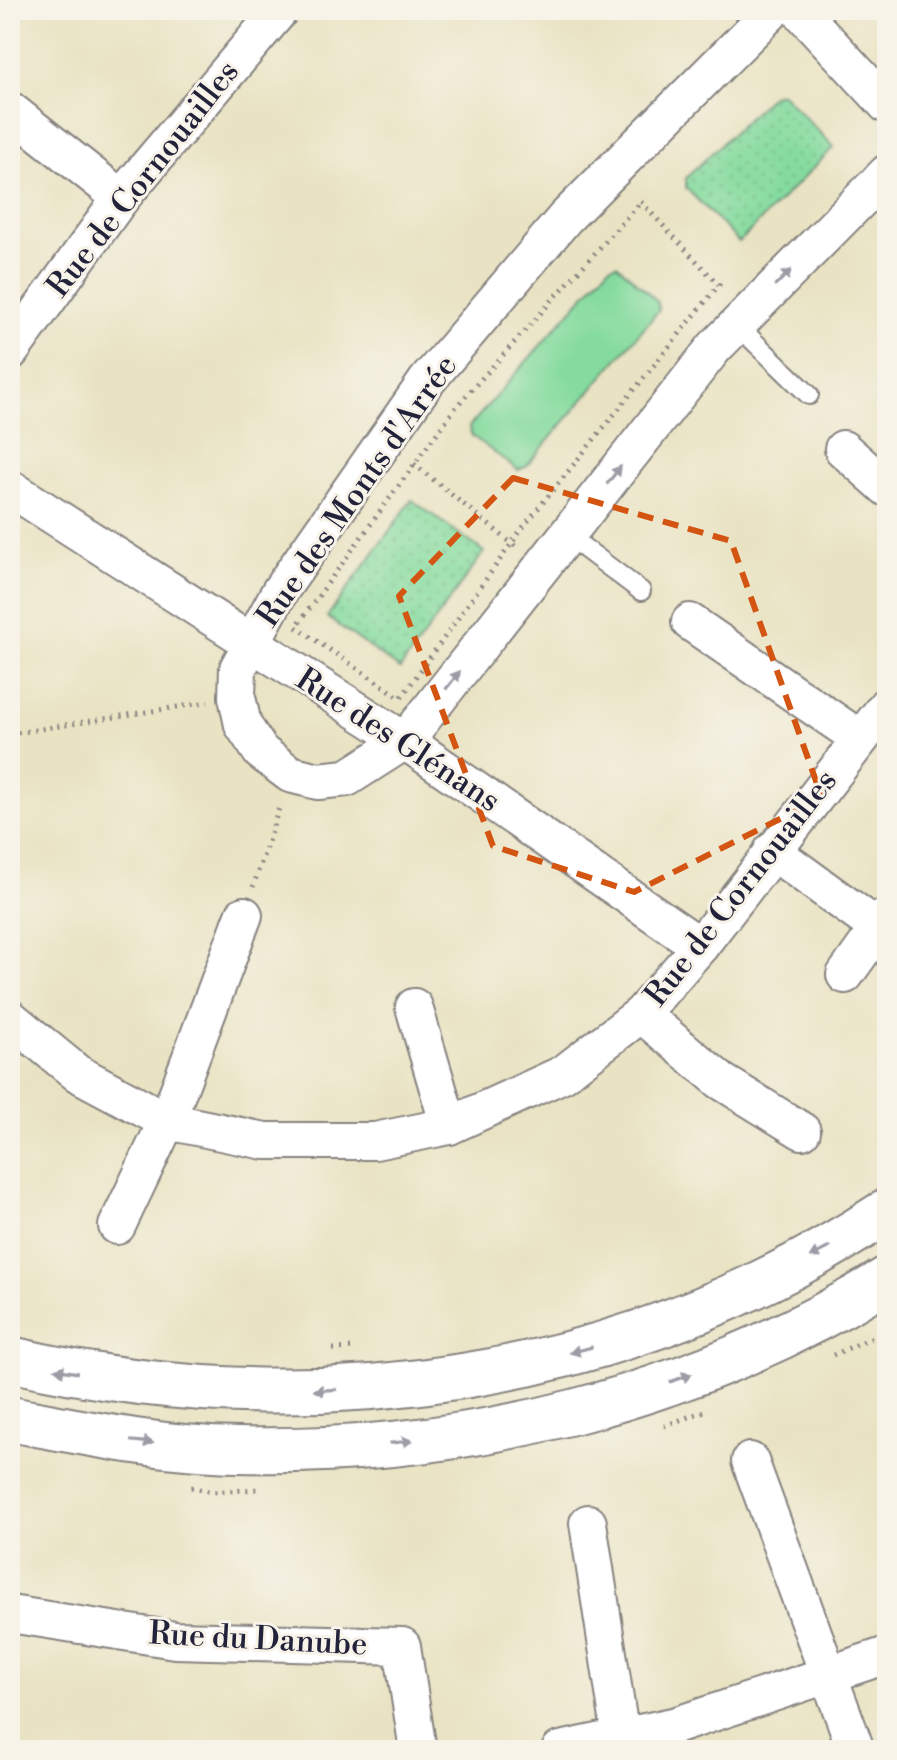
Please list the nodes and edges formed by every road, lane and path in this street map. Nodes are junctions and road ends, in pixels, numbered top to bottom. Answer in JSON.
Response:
{"nodes":[{"id":1,"x":280,"y":10,"type":"edge"},
{"id":2,"x":773,"y":10,"type":"edge"},
{"id":3,"x":799,"y":10,"type":"edge"},
{"id":4,"x":887,"y":105,"type":"edge"},
{"id":5,"x":10,"y":110,"type":"edge"},
{"id":6,"x":887,"y":173,"type":"edge"},
{"id":7,"x":121,"y":198,"type":"junction"},
{"id":8,"x":737,"y":325,"type":"junction"},
{"id":9,"x":10,"y":352,"type":"edge"},
{"id":10,"x":809,"y":395,"type":"dead end"},
{"id":11,"x":385,"y":441,"type":"junction"},
{"id":12,"x":843,"y":449,"type":"dead end"},
{"id":13,"x":414,"y":465,"type":"junction"},
{"id":14,"x":10,"y":488,"type":"edge"},
{"id":15,"x":887,"y":488,"type":"edge"},
{"id":16,"x":567,"y":535,"type":"junction"},
{"id":17,"x":512,"y":543,"type":"junction"},
{"id":18,"x":542,"y":567,"type":"junction"},
{"id":19,"x":641,"y":591,"type":"dead end"},
{"id":20,"x":690,"y":622,"type":"dead end"},
{"id":21,"x":252,"y":645,"type":"junction"},
{"id":22,"x":237,"y":697,"type":"junction"},
{"id":23,"x":887,"y":705,"type":"edge"},
{"id":24,"x":10,"y":734,"type":"edge"},
{"id":25,"x":859,"y":738,"type":"junction"},
{"id":26,"x":405,"y":741,"type":"junction"},
{"id":27,"x":290,"y":774,"type":"junction"},
{"id":28,"x":772,"y":851,"type":"junction"},
{"id":29,"x":244,"y":915,"type":"joint"},
{"id":30,"x":883,"y":922,"type":"edge"},
{"id":31,"x":700,"y":946,"type":"junction"},
{"id":32,"x":845,"y":975,"type":"dead end"},
{"id":33,"x":414,"y":1007,"type":"dead end"},
{"id":34,"x":641,"y":1014,"type":"junction"},
{"id":35,"x":10,"y":1018,"type":"edge"},
{"id":36,"x":167,"y":1121,"type":"junction"},
{"id":37,"x":449,"y":1126,"type":"junction"},
{"id":38,"x":802,"y":1131,"type":"dead end"},
{"id":39,"x":887,"y":1211,"type":"edge"},
{"id":40,"x":117,"y":1226,"type":"dead end"},
{"id":41,"x":887,"y":1279,"type":"edge"},
{"id":42,"x":363,"y":1348,"type":"dead end"},
{"id":43,"x":332,"y":1349,"type":"dead end"},
{"id":44,"x":10,"y":1359,"type":"edge"},
{"id":45,"x":10,"y":1419,"type":"edge"},
{"id":46,"x":750,"y":1461,"type":"dead end"},
{"id":47,"x":588,"y":1523,"type":"dead end"},
{"id":48,"x":10,"y":1614,"type":"edge"},
{"id":49,"x":887,"y":1655,"type":"edge"},
{"id":50,"x":830,"y":1673,"type":"junction"},
{"id":51,"x":621,"y":1738,"type":"junction"},
{"id":52,"x":418,"y":1750,"type":"edge"},
{"id":53,"x":560,"y":1750,"type":"edge"},
{"id":54,"x":856,"y":1750,"type":"edge"}],
"edges":[{"from":1,"to":7,"type":"street","name":"Rue de Cornouailles"},
{"from":2,"to":11,"type":"street","name":"Rue des Monts d'Arrée"},
{"from":3,"to":4,"type":"street"},
{"from":5,"to":7,"type":"street"},
{"from":8,"to":6,"type":"street","one_way":true},
{"from":7,"to":9,"type":"street","name":"Rue de Cornouailles"},
{"from":8,"to":10,"type":"lane"},
{"from":16,"to":8,"type":"street","one_way":true},
{"from":11,"to":13,"type":"path"},
{"from":11,"to":21,"type":"street","name":"Rue des Monts d'Arrée"},
{"from":12,"to":15,"type":"street"},
{"from":13,"to":17,"type":"path"},
{"from":13,"to":17,"type":"path"},
{"from":13,"to":17,"type":"path"},
{"from":14,"to":21,"type":"street","name":"Rue des Glénans"},
{"from":16,"to":18,"type":"street"},
{"from":16,"to":19,"type":"lane"},
{"from":17,"to":18,"type":"path"},
{"from":26,"to":18,"type":"street","one_way":true},
{"from":20,"to":25,"type":"street"},
{"from":21,"to":22,"type":"street","name":"Rue des Monts d'Arrée"},
{"from":21,"to":26,"type":"street","name":"Rue des Glénans"},
{"from":22,"to":24,"type":"path"},
{"from":22,"to":27,"type":"street","name":"Rue des Monts d'Arrée"},
{"from":23,"to":25,"type":"street","name":"Rue de Cornouailles"},
{"from":25,"to":28,"type":"street","name":"Rue de Cornouailles"},
{"from":26,"to":27,"type":"street"},
{"from":26,"to":31,"type":"street","name":"Rue des Glénans"},
{"from":27,"to":29,"type":"path"},
{"from":28,"to":30,"type":"street"},
{"from":28,"to":31,"type":"street","name":"Rue de Cornouailles"},
{"from":29,"to":36,"type":"street"},
{"from":30,"to":32,"type":"street"},
{"from":31,"to":34,"type":"street","name":"Rue de Cornouailles"},
{"from":33,"to":37,"type":"street"},
{"from":34,"to":37,"type":"street","name":"Rue de Cornouailles"},
{"from":34,"to":38,"type":"street"},
{"from":35,"to":36,"type":"street","name":"Rue de Cornouailles"},
{"from":36,"to":37,"type":"street","name":"Rue de Cornouailles"},
{"from":36,"to":40,"type":"street"},
{"from":39,"to":44,"type":"main road","one_way":true},
{"from":45,"to":41,"type":"main road","one_way":true},
{"from":42,"to":43,"type":"path"},
{"from":46,"to":50,"type":"street"},
{"from":47,"to":51,"type":"street"},
{"from":48,"to":52,"type":"street","name":"Rue du Danube"},
{"from":49,"to":50,"type":"street"},
{"from":50,"to":51,"type":"street"},
{"from":50,"to":54,"type":"street"},
{"from":51,"to":53,"type":"street"}]}
